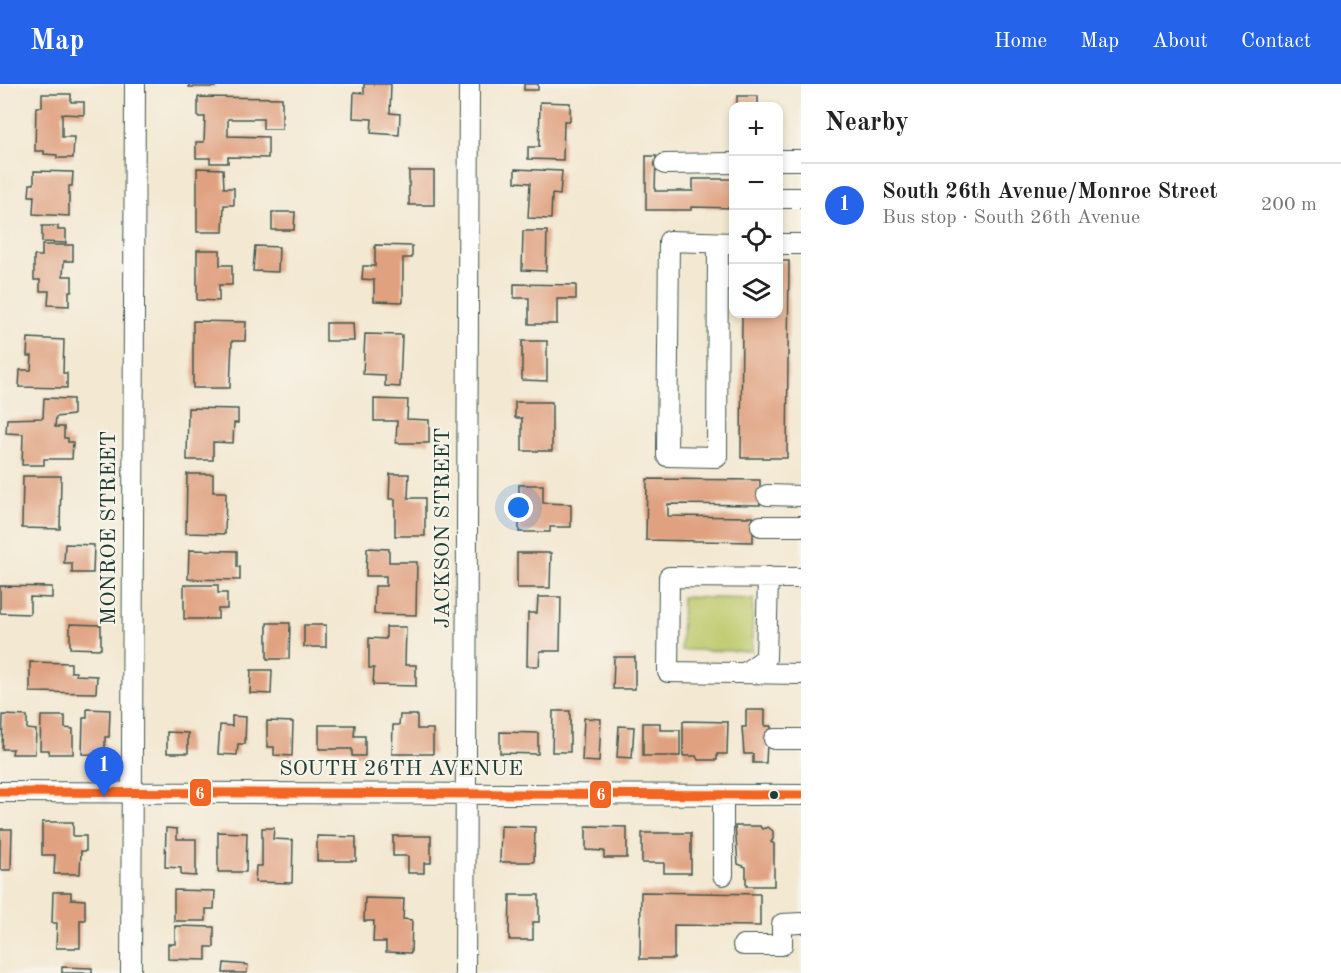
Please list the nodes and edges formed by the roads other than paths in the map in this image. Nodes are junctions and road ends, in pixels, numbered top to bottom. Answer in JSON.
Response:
{"nodes":[{"id":1,"x":135,"y":84,"type":"edge"},
{"id":2,"x":469,"y":84,"type":"edge"},
{"id":3,"x":783,"y":160,"type":"edge"},
{"id":4,"x":801,"y":160,"type":"edge"},
{"id":5,"x":665,"y":164,"type":"dead end"},
{"id":6,"x":729,"y":164,"type":"edge"},
{"id":7,"x":783,"y":198,"type":"edge"},
{"id":8,"x":801,"y":198,"type":"edge"},
{"id":9,"x":726,"y":243,"type":"edge"},
{"id":10,"x":783,"y":244,"type":"edge"},
{"id":11,"x":801,"y":244,"type":"edge"},
{"id":12,"x":766,"y":495,"type":"dead end"},
{"id":13,"x":801,"y":496,"type":"edge"},
{"id":14,"x":761,"y":526,"type":"dead end"},
{"id":15,"x":801,"y":526,"type":"edge"},
{"id":16,"x":768,"y":577,"type":"junction"},
{"id":17,"x":801,"y":578,"type":"edge"},
{"id":18,"x":745,"y":674,"type":"junction"},
{"id":19,"x":801,"y":675,"type":"edge"},
{"id":20,"x":774,"y":739,"type":"dead end"},
{"id":21,"x":801,"y":739,"type":"edge"},
{"id":22,"x":132,"y":791,"type":"junction"},
{"id":23,"x":0,"y":792,"type":"edge"},
{"id":24,"x":465,"y":794,"type":"junction"},
{"id":25,"x":723,"y":795,"type":"junction"},
{"id":26,"x":801,"y":795,"type":"edge"},
{"id":27,"x":723,"y":875,"type":"dead end"},
{"id":28,"x":801,"y":923,"type":"edge"},
{"id":29,"x":743,"y":945,"type":"dead end"},
{"id":30,"x":131,"y":973,"type":"edge"},
{"id":31,"x":465,"y":973,"type":"edge"}],
"edges":[{"from":1,"to":22,"type":"street","name":"MONROE STREET"},
{"from":2,"to":24,"type":"street","name":"JACKSON STREET"},
{"from":3,"to":4,"type":"street"},
{"from":5,"to":6,"type":"street"},
{"from":7,"to":8,"type":"street"},
{"from":9,"to":9,"type":"street"},
{"from":10,"to":11,"type":"street"},
{"from":12,"to":13,"type":"street"},
{"from":14,"to":15,"type":"street"},
{"from":16,"to":17,"type":"street"},
{"from":16,"to":18,"type":"street"},
{"from":16,"to":18,"type":"street"},
{"from":18,"to":19,"type":"street"},
{"from":20,"to":21,"type":"street"},
{"from":22,"to":23,"type":"street","name":"SOUTH 26TH AVENUE"},
{"from":22,"to":24,"type":"street","name":"SOUTH 26TH AVENUE"},
{"from":22,"to":30,"type":"street","name":"MONROE STREET"},
{"from":24,"to":25,"type":"street","name":"SOUTH 26TH AVENUE"},
{"from":24,"to":31,"type":"street","name":"JACKSON STREET"},
{"from":25,"to":26,"type":"street","name":"SOUTH 26TH AVENUE"},
{"from":25,"to":27,"type":"street"},
{"from":28,"to":29,"type":"street"}]}
